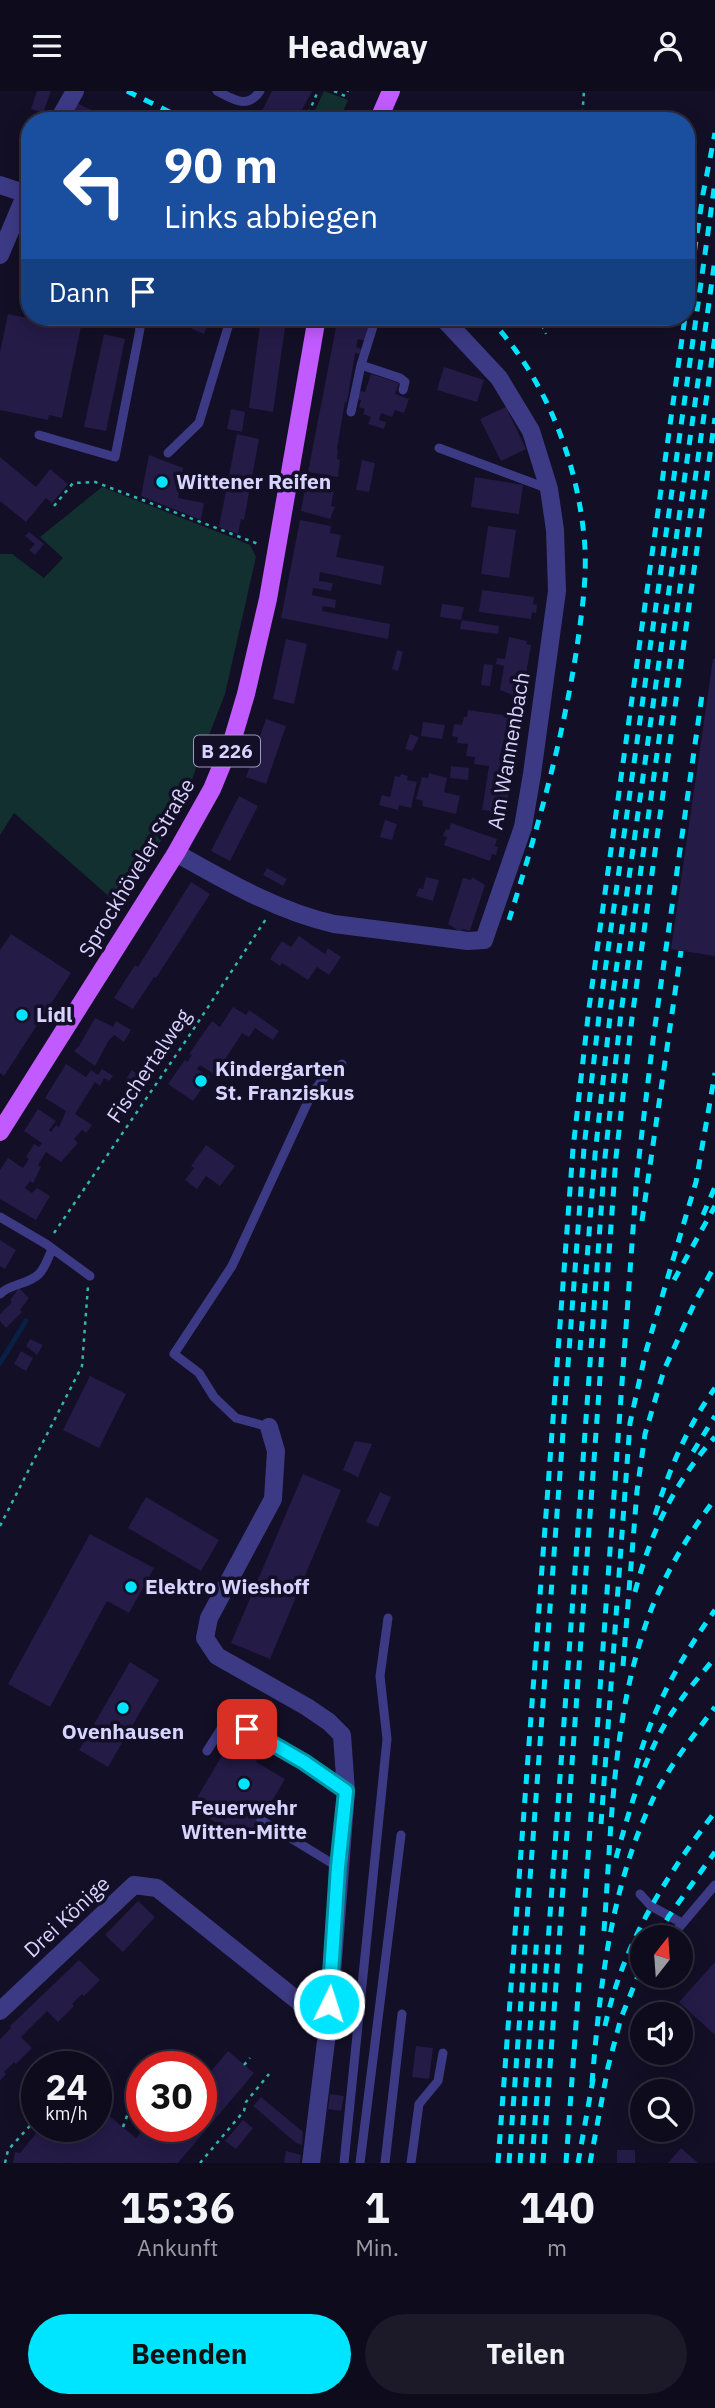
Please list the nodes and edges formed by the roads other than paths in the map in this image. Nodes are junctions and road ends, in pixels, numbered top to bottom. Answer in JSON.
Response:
{"nodes":[{"id":1,"x":75,"y":91,"type":"edge"},
{"id":2,"x":216,"y":91,"type":"edge"},
{"id":3,"x":260,"y":91,"type":"edge"},
{"id":4,"x":391,"y":91,"type":"edge"},
{"id":5,"x":63,"y":112,"type":"edge"},
{"id":6,"x":383,"y":112,"type":"edge"},
{"id":7,"x":0,"y":185,"type":"edge"},
{"id":8,"x":21,"y":190,"type":"edge"},
{"id":9,"x":21,"y":207,"type":"edge"},
{"id":10,"x":0,"y":255,"type":"edge"},
{"id":11,"x":139,"y":326,"type":"edge"},
{"id":12,"x":227,"y":326,"type":"edge"},
{"id":13,"x":315,"y":326,"type":"edge"},
{"id":14,"x":373,"y":326,"type":"edge"},
{"id":15,"x":450,"y":326,"type":"edge"},
{"id":16,"x":361,"y":365,"type":"junction"},
{"id":17,"x":403,"y":390,"type":"dead end"},
{"id":18,"x":351,"y":412,"type":"dead end"},
{"id":19,"x":39,"y":435,"type":"dead end"},
{"id":20,"x":439,"y":449,"type":"dead end"},
{"id":21,"x":168,"y":453,"type":"dead end"},
{"id":22,"x":549,"y":489,"type":"junction"},
{"id":23,"x":176,"y":853,"type":"junction"},
{"id":24,"x":342,"y":1064,"type":"dead end"},
{"id":25,"x":0,"y":1132,"type":"edge"},
{"id":26,"x":0,"y":1217,"type":"edge"},
{"id":27,"x":49,"y":1247,"type":"junction"},
{"id":28,"x":90,"y":1276,"type":"road end"},
{"id":29,"x":0,"y":1294,"type":"edge"},
{"id":30,"x":270,"y":1427,"type":"joint"},
{"id":31,"x":388,"y":1618,"type":"dead end"},
{"id":32,"x":207,"y":1751,"type":"dead end"},
{"id":33,"x":346,"y":1791,"type":"junction"},
{"id":34,"x":261,"y":1820,"type":"dead end"},
{"id":35,"x":401,"y":1835,"type":"dead end"},
{"id":36,"x":338,"y":1867,"type":"junction"},
{"id":37,"x":715,"y":1885,"type":"edge"},
{"id":38,"x":640,"y":1894,"type":"dead end"},
{"id":39,"x":682,"y":1923,"type":"joint"},
{"id":40,"x":0,"y":2011,"type":"edge"},
{"id":41,"x":402,"y":2014,"type":"dead end"},
{"id":42,"x":328,"y":2025,"type":"junction"},
{"id":43,"x":443,"y":2053,"type":"dead end"},
{"id":44,"x":312,"y":2163,"type":"edge"},
{"id":45,"x":344,"y":2163,"type":"edge"},
{"id":46,"x":360,"y":2163,"type":"edge"},
{"id":47,"x":385,"y":2163,"type":"edge"},
{"id":48,"x":411,"y":2163,"type":"edge"}],
"edges":[{"from":1,"to":5,"type":"street"},
{"from":2,"to":3,"type":"lane"},
{"from":4,"to":6,"type":"main road"},
{"from":7,"to":8,"type":"street"},
{"from":9,"to":10,"type":"street"},
{"from":11,"to":19,"type":"lane"},
{"from":12,"to":21,"type":"lane"},
{"from":13,"to":23,"type":"main road","name":"Sprockhöveler Straße","number":"B 226"},
{"from":14,"to":16,"type":"lane"},
{"from":15,"to":22,"type":"street","name":"Am Wannenbach"},
{"from":16,"to":17,"type":"lane"},
{"from":16,"to":18,"type":"lane"},
{"from":20,"to":22,"type":"lane"},
{"from":22,"to":23,"type":"street","name":"Am Wannenbach"},
{"from":23,"to":25,"type":"main road","name":"Sprockhöveler Straße","number":"B 226"},
{"from":24,"to":30,"type":"lane"},
{"from":26,"to":27,"type":"lane"},
{"from":27,"to":28,"type":"lane"},
{"from":27,"to":29,"type":"lane"},
{"from":30,"to":33,"type":"street"},
{"from":31,"to":45,"type":"lane"},
{"from":32,"to":33,"type":"lane"},
{"from":33,"to":36,"type":"street"},
{"from":34,"to":36,"type":"lane"},
{"from":35,"to":46,"type":"lane"},
{"from":36,"to":42,"type":"street"},
{"from":37,"to":39,"type":"lane"},
{"from":38,"to":39,"type":"lane"},
{"from":40,"to":42,"type":"street","name":"Drei Könige"},
{"from":41,"to":47,"type":"lane"},
{"from":42,"to":44,"type":"street"},
{"from":43,"to":48,"type":"lane"}]}
